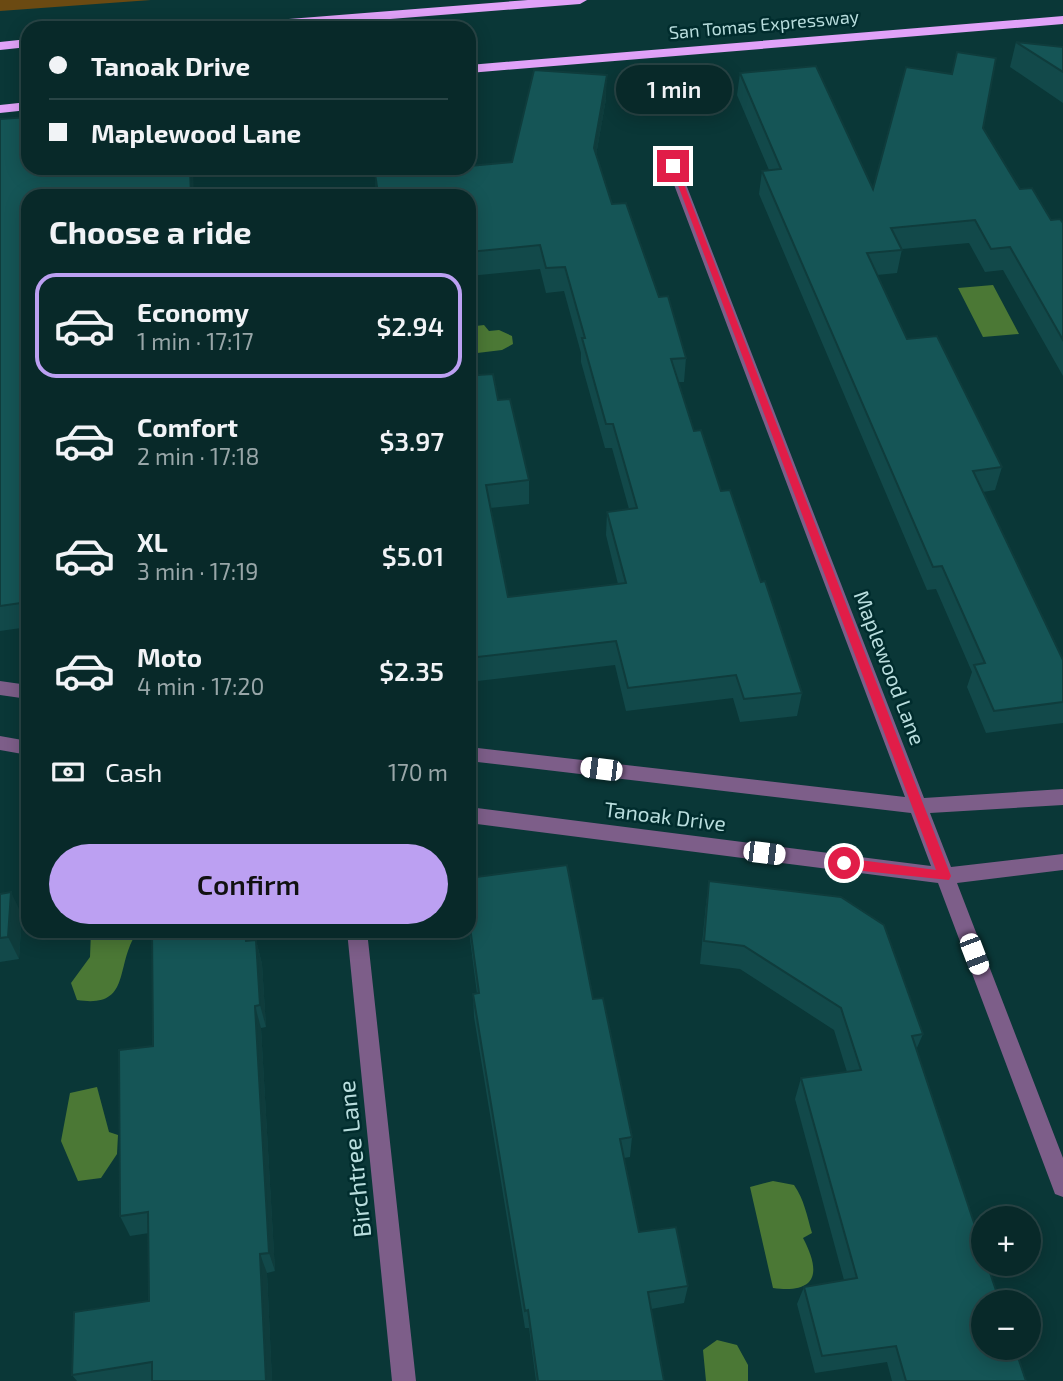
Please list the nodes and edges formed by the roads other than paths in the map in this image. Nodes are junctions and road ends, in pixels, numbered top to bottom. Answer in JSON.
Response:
{"nodes":[{"id":1,"x":580,"y":0,"type":"edge"},
{"id":2,"x":1063,"y":20,"type":"edge"},
{"id":3,"x":313,"y":21,"type":"edge"},
{"id":4,"x":937,"y":30,"type":"junction"},
{"id":5,"x":1063,"y":33,"type":"edge"},
{"id":6,"x":21,"y":44,"type":"edge"},
{"id":7,"x":0,"y":46,"type":"edge"},
{"id":8,"x":476,"y":68,"type":"edge"},
{"id":9,"x":21,"y":107,"type":"edge"},
{"id":10,"x":0,"y":109,"type":"edge"},
{"id":11,"x":673,"y":166,"type":"dead end"},
{"id":12,"x":0,"y":688,"type":"edge"},
{"id":13,"x":21,"y":691,"type":"edge"},
{"id":14,"x":0,"y":743,"type":"edge"},
{"id":15,"x":21,"y":747,"type":"edge"},
{"id":16,"x":476,"y":755,"type":"edge"},
{"id":17,"x":1063,"y":797,"type":"edge"},
{"id":18,"x":917,"y":806,"type":"junction"},
{"id":19,"x":476,"y":816,"type":"edge"},
{"id":20,"x":1063,"y":862,"type":"edge"},
{"id":21,"x":945,"y":876,"type":"junction"},
{"id":22,"x":358,"y":938,"type":"edge"},
{"id":23,"x":1063,"y":1186,"type":"edge"},
{"id":24,"x":404,"y":1381,"type":"edge"}],
"edges":[{"from":1,"to":3,"type":"highway"},
{"from":2,"to":4,"type":"highway","name":"San Tomas Expressway"},
{"from":4,"to":5,"type":"highway"},
{"from":4,"to":8,"type":"highway","name":"San Tomas Expressway"},
{"from":6,"to":7,"type":"highway"},
{"from":9,"to":10,"type":"highway"},
{"from":11,"to":18,"type":"street","name":"Maplewood Lane"},
{"from":12,"to":13,"type":"street"},
{"from":14,"to":15,"type":"street"},
{"from":16,"to":18,"type":"street","name":"Tanoak Drive"},
{"from":17,"to":18,"type":"street","name":"Tanoak Drive"},
{"from":18,"to":21,"type":"street","name":"Maplewood Lane"},
{"from":19,"to":21,"type":"street","name":"Tanoak Drive"},
{"from":20,"to":21,"type":"street","name":"Tanoak Drive"},
{"from":21,"to":23,"type":"street","name":"Maplewood Lane"},
{"from":22,"to":24,"type":"street","name":"Birchtree Lane"}]}
